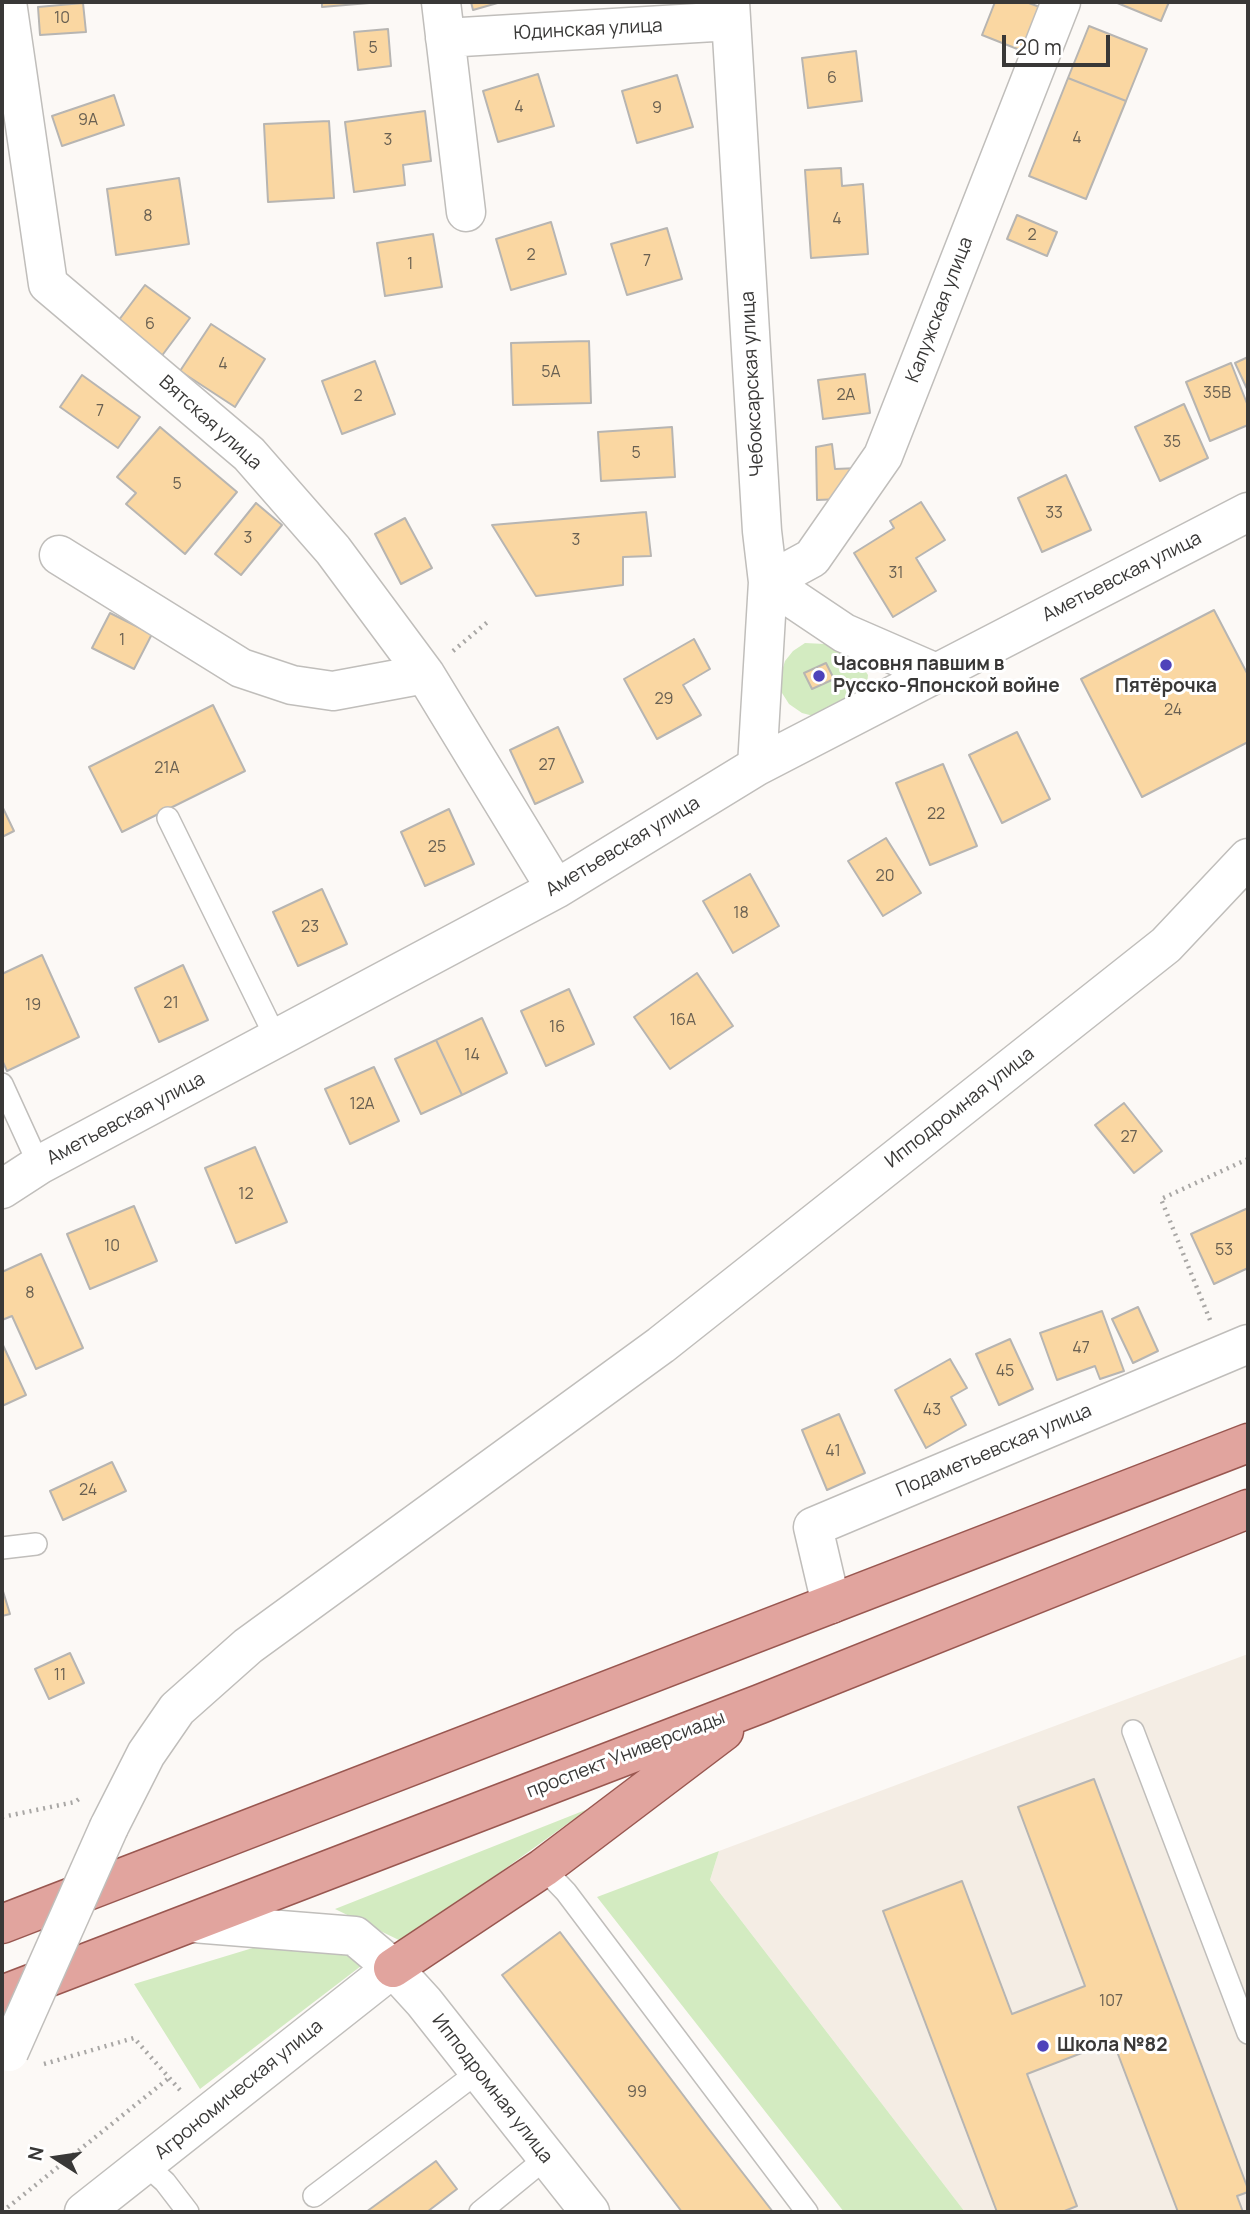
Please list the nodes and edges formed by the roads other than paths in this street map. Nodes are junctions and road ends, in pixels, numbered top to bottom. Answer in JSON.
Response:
{"nodes":[{"id":1,"x":7,"y":2,"type":"edge"},
{"id":2,"x":1061,"y":2,"type":"edge"},
{"id":3,"x":730,"y":12,"type":"edge"},
{"id":4,"x":443,"y":20,"type":"edge"},
{"id":5,"x":466,"y":212,"type":"dead end"},
{"id":6,"x":1248,"y":512,"type":"edge"},
{"id":7,"x":60,"y":555,"type":"dead end"},
{"id":8,"x":768,"y":582,"type":"junction"},
{"id":9,"x":936,"y":673,"type":"junction"},
{"id":10,"x":425,"y":674,"type":"junction"},
{"id":11,"x":757,"y":766,"type":"junction"},
{"id":12,"x":168,"y":818,"type":"dead end"},
{"id":13,"x":1248,"y":858,"type":"edge"},
{"id":14,"x":556,"y":889,"type":"junction"},
{"id":15,"x":276,"y":1038,"type":"junction"},
{"id":16,"x":2,"y":1084,"type":"edge"},
{"id":17,"x":39,"y":1165,"type":"junction"},
{"id":18,"x":2,"y":1189,"type":"edge"},
{"id":19,"x":1236,"y":1349,"type":"edge"},
{"id":20,"x":1248,"y":1443,"type":"edge"},
{"id":21,"x":1248,"y":1509,"type":"edge"},
{"id":22,"x":36,"y":1544,"type":"dead end"},
{"id":23,"x":2,"y":1548,"type":"edge"},
{"id":24,"x":831,"y":1604,"type":"junction"},
{"id":25,"x":760,"y":1704,"type":"junction"},
{"id":26,"x":1133,"y":1731,"type":"dead end"},
{"id":27,"x":543,"y":1868,"type":"junction"},
{"id":28,"x":193,"y":1923,"type":"junction"},
{"id":29,"x":2,"y":1924,"type":"edge"},
{"id":30,"x":393,"y":1968,"type":"junction"},
{"id":31,"x":2,"y":1995,"type":"edge"},
{"id":32,"x":1248,"y":2033,"type":"edge"},
{"id":33,"x":16,"y":2062,"type":"edge"},
{"id":34,"x":478,"y":2072,"type":"junction"},
{"id":35,"x":547,"y":2158,"type":"junction"},
{"id":36,"x":146,"y":2165,"type":"junction"},
{"id":37,"x":314,"y":2196,"type":"dead end"},
{"id":38,"x":84,"y":2212,"type":"edge"},
{"id":39,"x":188,"y":2212,"type":"edge"},
{"id":40,"x":480,"y":2212,"type":"edge"},
{"id":41,"x":590,"y":2212,"type":"edge"},
{"id":42,"x":807,"y":2212,"type":"edge"}],
"edges":[{"from":1,"to":10,"type":"street","name":"Вятская улица"},
{"from":2,"to":8,"type":"street","name":"Калужская улица"},
{"from":3,"to":4,"type":"street","name":"Юдинская улица"},
{"from":3,"to":8,"type":"street","name":"Чебоксарская улица"},
{"from":4,"to":5,"type":"street","name":"Юдинская улица"},
{"from":6,"to":9,"type":"street","name":"Аметьевская улица"},
{"from":7,"to":10,"type":"street"},
{"from":8,"to":9,"type":"street"},
{"from":8,"to":11,"type":"street","name":"Чебоксарская улица"},
{"from":9,"to":11,"type":"street","name":"Аметьевская улица"},
{"from":10,"to":14,"type":"street","name":"Вятская улица"},
{"from":11,"to":14,"type":"street","name":"Аметьевская улица"},
{"from":12,"to":15,"type":"lane"},
{"from":13,"to":33,"type":"street","name":"Ипподромная улица","bridge":true},
{"from":14,"to":15,"type":"street","name":"Аметьевская улица"},
{"from":15,"to":17,"type":"street","name":"Аметьевская улица"},
{"from":16,"to":17,"type":"lane"},
{"from":17,"to":18,"type":"street","name":"Аметьевская улица"},
{"from":19,"to":24,"type":"street","name":"Подаметьевская улица"},
{"from":20,"to":24,"type":"main road"},
{"from":21,"to":25,"type":"main road","name":"проспект Универсиады"},
{"from":22,"to":23,"type":"lane"},
{"from":24,"to":29,"type":"main road"},
{"from":25,"to":27,"type":"main road"},
{"from":25,"to":28,"type":"main road","name":"проспект Универсиады"},
{"from":26,"to":32,"type":"lane"},
{"from":27,"to":30,"type":"main road"},
{"from":27,"to":42,"type":"lane"},
{"from":28,"to":30,"type":"street","name":"Ипподромная улица"},
{"from":28,"to":31,"type":"main road","name":"проспект Универсиады"},
{"from":30,"to":34,"type":"street","name":"Ипподромная улица"},
{"from":30,"to":36,"type":"street","name":"Агрономическая улица"},
{"from":34,"to":35,"type":"street","name":"Ипподромная улица"},
{"from":34,"to":37,"type":"lane"},
{"from":35,"to":40,"type":"lane"},
{"from":35,"to":41,"type":"street","name":"Ипподромная улица"},
{"from":36,"to":38,"type":"street","name":"Агрономическая улица"},
{"from":36,"to":39,"type":"lane"}]}
